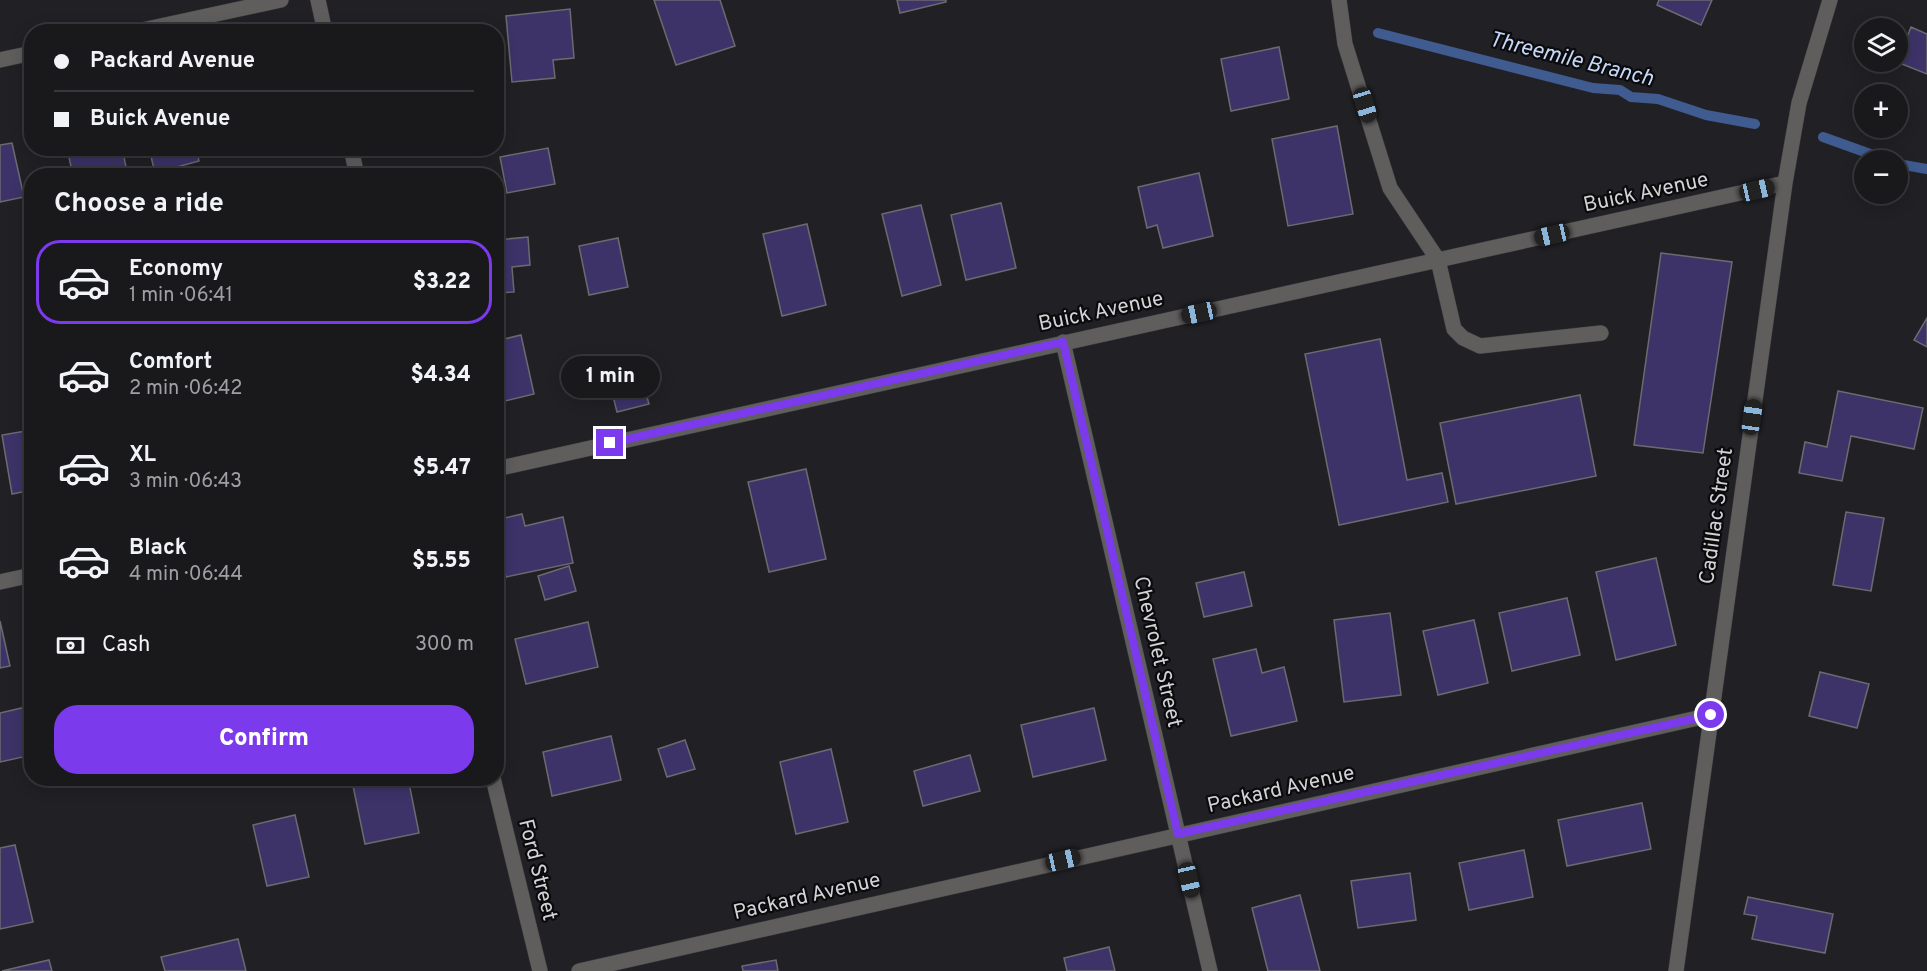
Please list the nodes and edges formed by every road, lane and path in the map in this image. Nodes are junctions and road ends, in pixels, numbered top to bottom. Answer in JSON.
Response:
{"nodes":[{"id":1,"x":281,"y":0,"type":"edge"},
{"id":2,"x":318,"y":0,"type":"edge"},
{"id":3,"x":1339,"y":0,"type":"edge"},
{"id":4,"x":1830,"y":0,"type":"edge"},
{"id":5,"x":171,"y":24,"type":"edge"},
{"id":6,"x":323,"y":24,"type":"edge"},
{"id":7,"x":24,"y":55,"type":"edge"},
{"id":8,"x":0,"y":60,"type":"edge"},
{"id":9,"x":1785,"y":183,"type":"junction"},
{"id":10,"x":1438,"y":260,"type":"junction"},
{"id":11,"x":1601,"y":333,"type":"dead end"},
{"id":12,"x":1063,"y":342,"type":"junction"},
{"id":13,"x":504,"y":467,"type":"edge"},
{"id":14,"x":24,"y":577,"type":"edge"},
{"id":15,"x":0,"y":582,"type":"edge"},
{"id":16,"x":1711,"y":715,"type":"junction"},
{"id":17,"x":495,"y":786,"type":"edge"},
{"id":18,"x":1178,"y":834,"type":"junction"},
{"id":19,"x":540,"y":971,"type":"edge"},
{"id":20,"x":579,"y":971,"type":"edge"},
{"id":21,"x":1210,"y":971,"type":"edge"},
{"id":22,"x":1676,"y":971,"type":"edge"}],
"edges":[{"from":1,"to":5,"type":"street"},
{"from":2,"to":6,"type":"street"},
{"from":3,"to":10,"type":"street"},
{"from":4,"to":9,"type":"street","name":"Cadillac Street"},
{"from":7,"to":8,"type":"street"},
{"from":9,"to":10,"type":"street","name":"Buick Avenue"},
{"from":9,"to":16,"type":"street","name":"Cadillac Street"},
{"from":10,"to":11,"type":"street"},
{"from":10,"to":12,"type":"street","name":"Buick Avenue"},
{"from":12,"to":13,"type":"street","name":"Buick Avenue"},
{"from":12,"to":18,"type":"street","name":"Chevrolet Street"},
{"from":14,"to":15,"type":"street"},
{"from":16,"to":18,"type":"street","name":"Packard Avenue"},
{"from":16,"to":22,"type":"street","name":"Cadillac Street"},
{"from":17,"to":19,"type":"street","name":"Ford Street"},
{"from":18,"to":20,"type":"street","name":"Packard Avenue"},
{"from":18,"to":21,"type":"street","name":"Chevrolet Street"}]}
